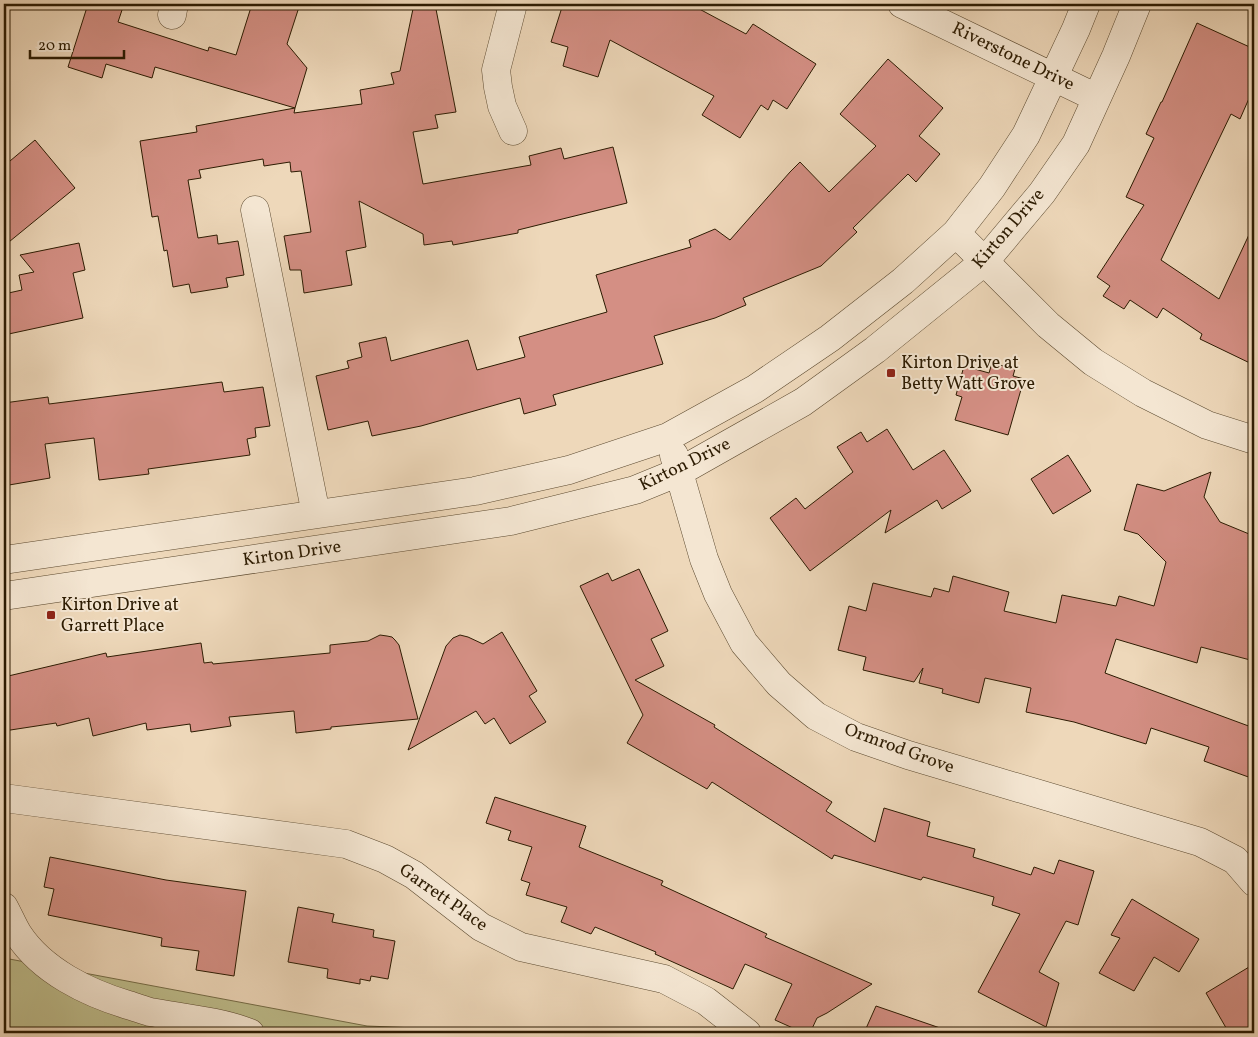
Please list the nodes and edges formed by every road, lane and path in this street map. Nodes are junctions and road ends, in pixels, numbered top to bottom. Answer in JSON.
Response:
{"nodes":[{"id":1,"x":513,"y":4,"type":"edge"},
{"id":2,"x":902,"y":4,"type":"edge"},
{"id":3,"x":1086,"y":4,"type":"edge"},
{"id":4,"x":1137,"y":4,"type":"edge"},
{"id":5,"x":1054,"y":77,"type":"junction"},
{"id":6,"x":1097,"y":98,"type":"junction"},
{"id":7,"x":513,"y":131,"type":"dead end"},
{"id":8,"x":255,"y":210,"type":"dead end"},
{"id":9,"x":956,"y":233,"type":"junction"},
{"id":10,"x":985,"y":261,"type":"junction"},
{"id":11,"x":668,"y":436,"type":"junction"},
{"id":12,"x":1254,"y":440,"type":"edge"},
{"id":13,"x":679,"y":472,"type":"junction"},
{"id":14,"x":316,"y":514,"type":"junction"},
{"id":15,"x":4,"y":560,"type":"edge"},
{"id":16,"x":4,"y":596,"type":"edge"},
{"id":17,"x":4,"y":798,"type":"edge"},
{"id":18,"x":1254,"y":882,"type":"edge"},
{"id":19,"x":4,"y":908,"type":"edge"},
{"id":20,"x":250,"y":1033,"type":"edge"},
{"id":21,"x":747,"y":1033,"type":"edge"}],
"edges":[{"from":1,"to":7,"type":"street"},
{"from":2,"to":5,"type":"street","name":"Riverstone Drive"},
{"from":3,"to":5,"type":"street","name":"Kirton Drive"},
{"from":4,"to":6,"type":"street","name":"Kirton Drive"},
{"from":5,"to":6,"type":"street","name":"Riverstone Drive"},
{"from":5,"to":9,"type":"street","name":"Kirton Drive"},
{"from":6,"to":10,"type":"street","name":"Kirton Drive"},
{"from":8,"to":14,"type":"street"},
{"from":9,"to":10,"type":"street"},
{"from":9,"to":11,"type":"street","name":"Kirton Drive"},
{"from":10,"to":12,"type":"street"},
{"from":10,"to":13,"type":"street","name":"Kirton Drive"},
{"from":11,"to":13,"type":"street","name":"Ormrod Grove"},
{"from":11,"to":14,"type":"street","name":"Kirton Drive"},
{"from":13,"to":16,"type":"street","name":"Kirton Drive"},
{"from":13,"to":18,"type":"street","name":"Ormrod Grove"},
{"from":14,"to":15,"type":"street","name":"Kirton Drive"},
{"from":17,"to":21,"type":"street","name":"Garrett Place"},
{"from":19,"to":20,"type":"street"}]}
